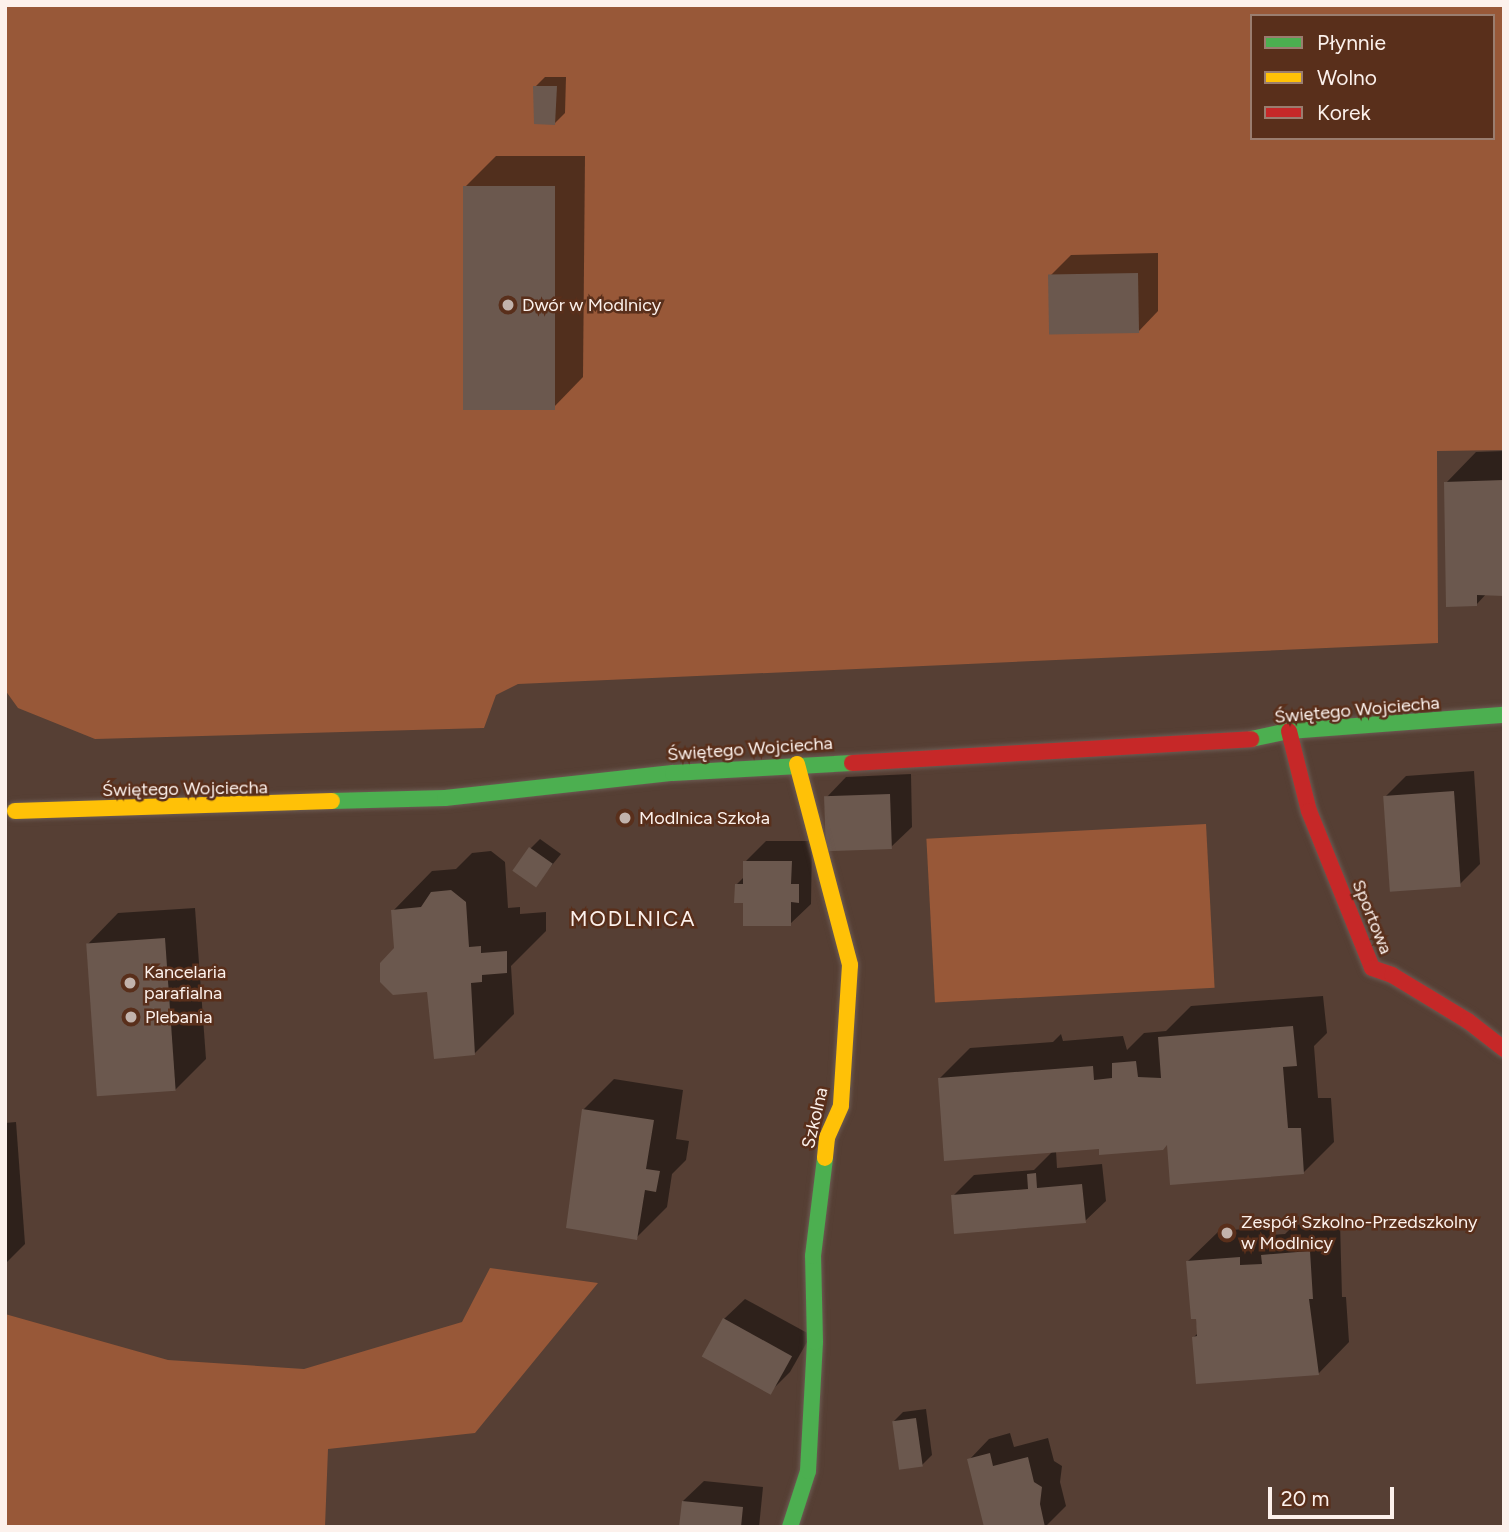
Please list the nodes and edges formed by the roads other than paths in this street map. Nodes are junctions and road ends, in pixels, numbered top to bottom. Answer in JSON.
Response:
{"nodes":[{"id":1,"x":1504,"y":715,"type":"edge"},
{"id":2,"x":1289,"y":732,"type":"junction"},
{"id":3,"x":797,"y":764,"type":"junction"},
{"id":4,"x":5,"y":797,"type":"edge"},
{"id":5,"x":10,"y":816,"type":"edge"},
{"id":6,"x":1504,"y":1049,"type":"edge"},
{"id":7,"x":790,"y":1527,"type":"edge"}],
"edges":[{"from":1,"to":2,"type":"street","name":"Świętego Wojciecha"},
{"from":2,"to":3,"type":"street","name":"Świętego Wojciecha"},
{"from":2,"to":6,"type":"street","name":"Sportowa"},
{"from":3,"to":5,"type":"street","name":"Świętego Wojciecha"},
{"from":3,"to":7,"type":"street","name":"Szkolna"},
{"from":4,"to":5,"type":"street","name":"Świętego Wojciecha"}]}
